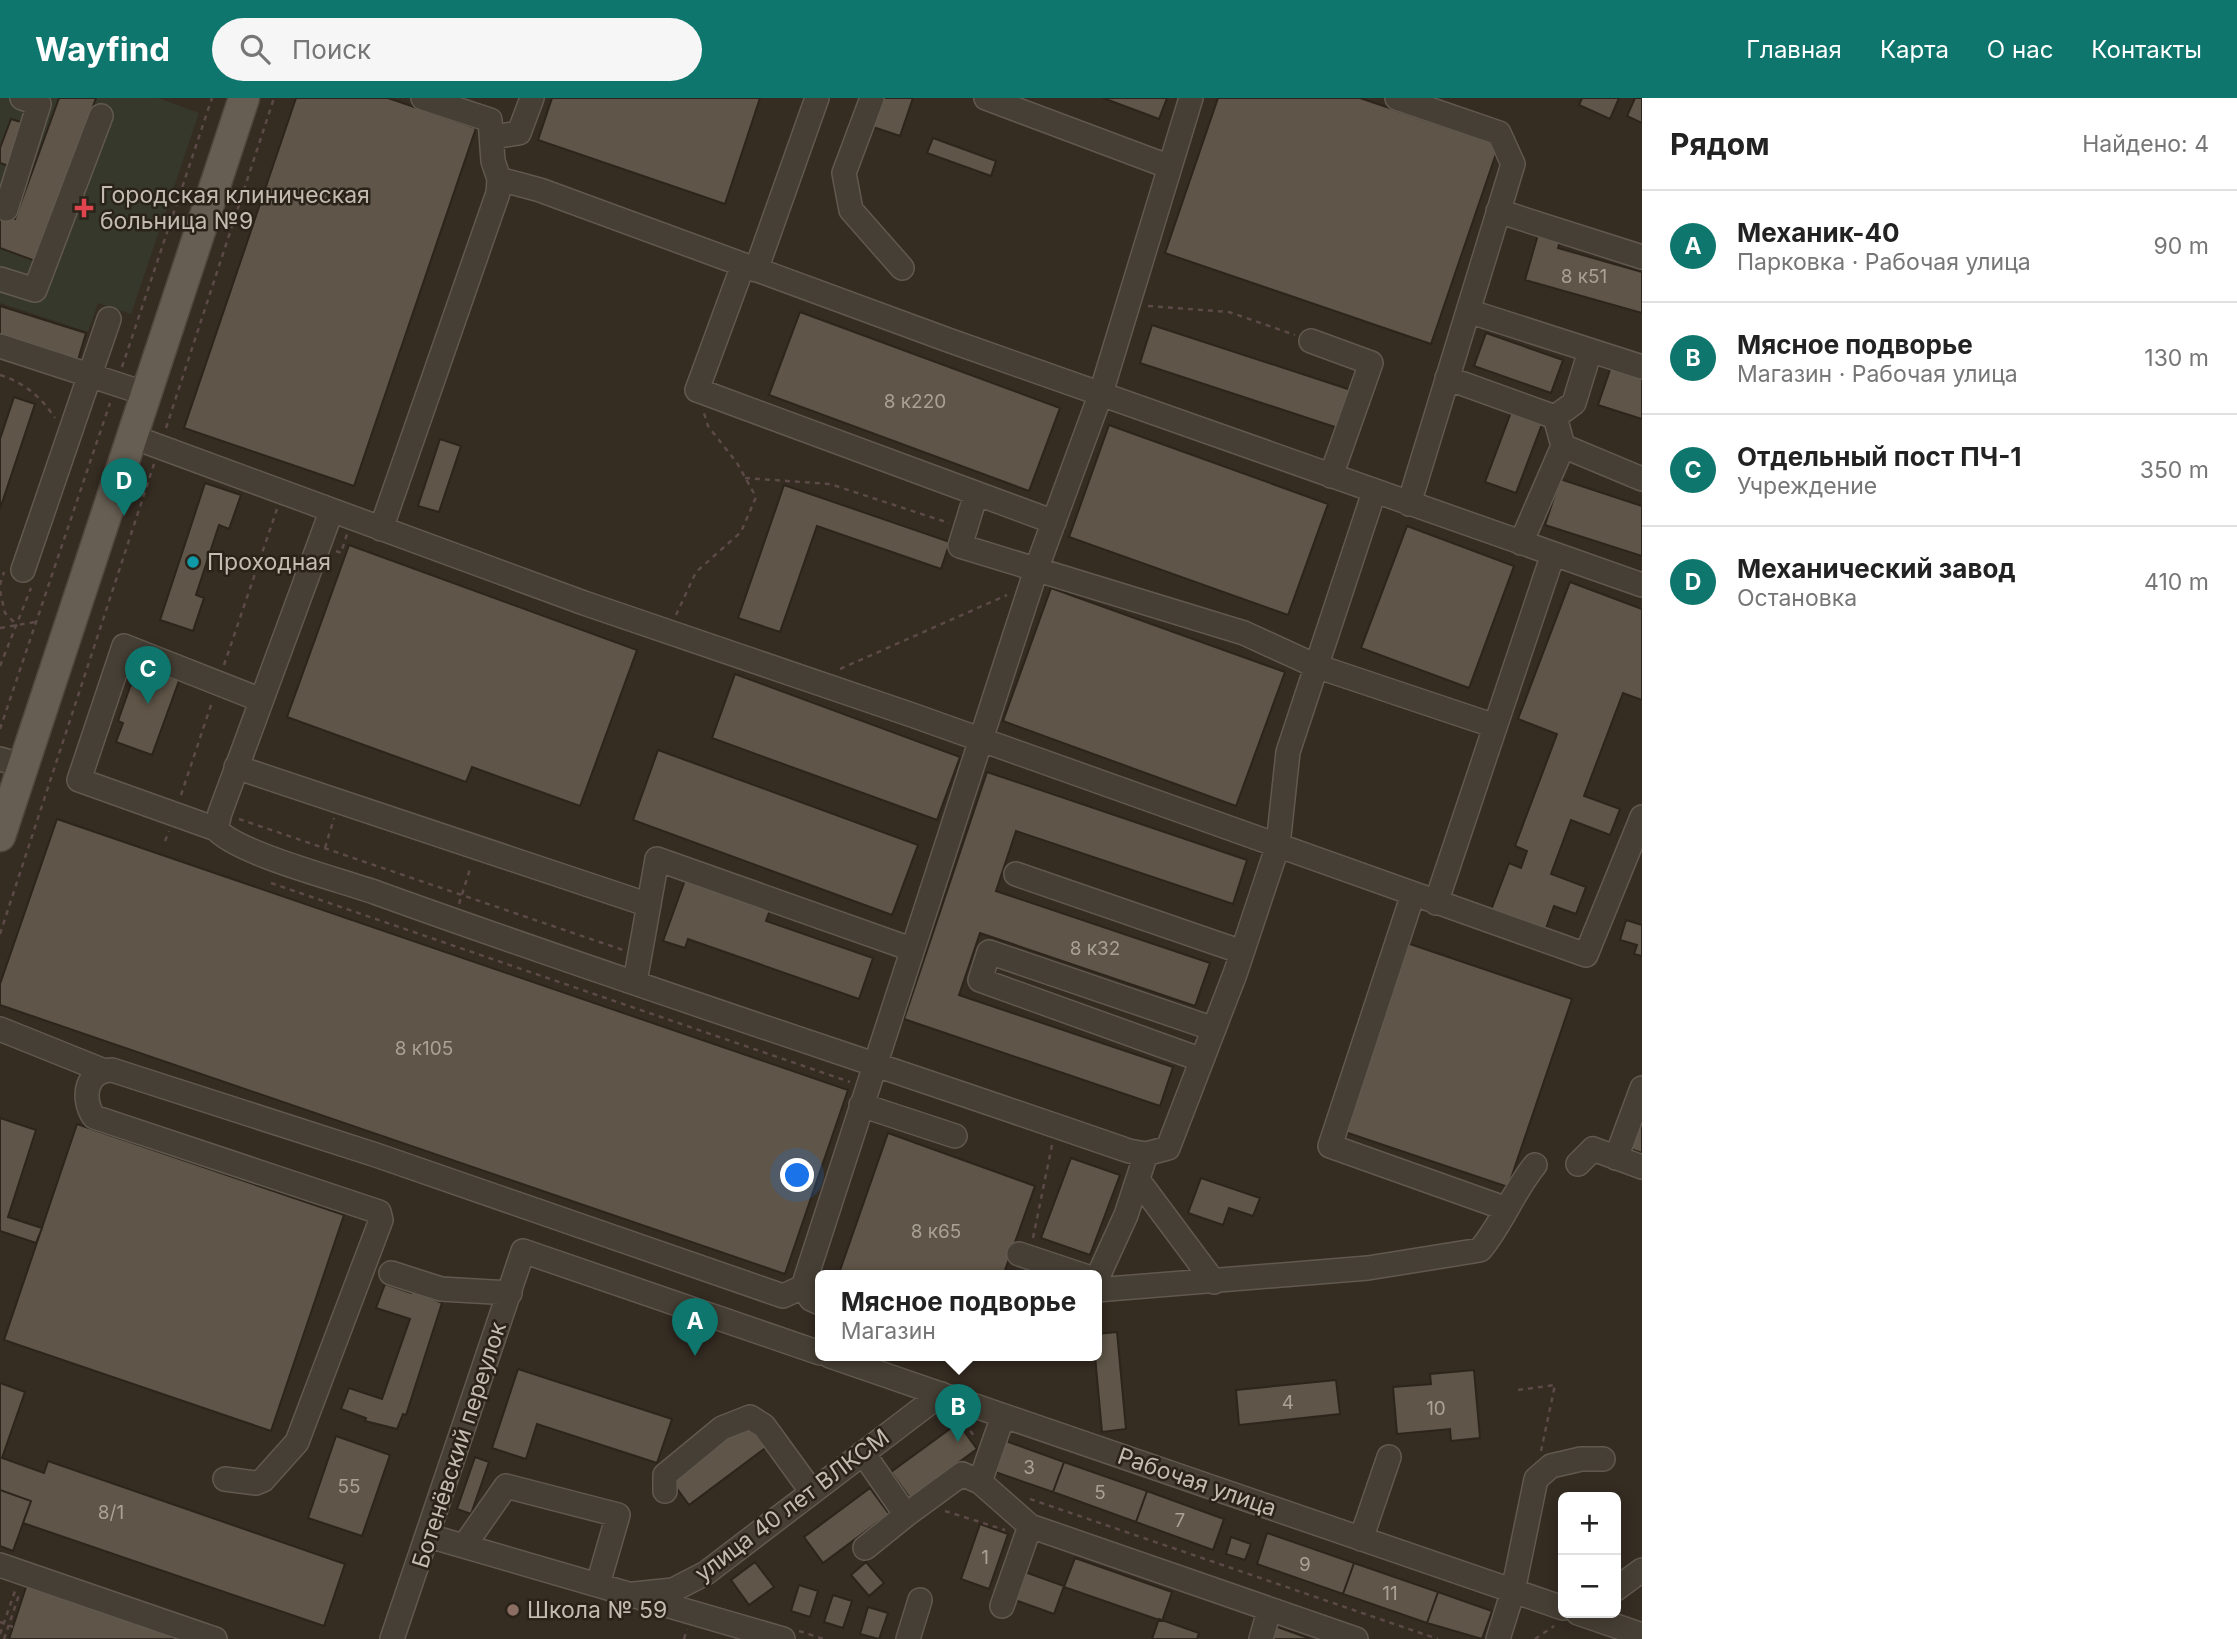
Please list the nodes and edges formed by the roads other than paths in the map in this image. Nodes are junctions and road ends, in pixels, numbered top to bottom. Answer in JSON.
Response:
{"nodes":[{"id":1,"x":22,"y":98,"type":"edge"},
{"id":2,"x":244,"y":98,"type":"edge"},
{"id":3,"x":423,"y":98,"type":"edge"},
{"id":4,"x":532,"y":98,"type":"edge"},
{"id":5,"x":817,"y":98,"type":"edge"},
{"id":6,"x":873,"y":98,"type":"edge"},
{"id":7,"x":986,"y":98,"type":"edge"},
{"id":8,"x":1191,"y":98,"type":"edge"},
{"id":9,"x":1397,"y":98,"type":"edge"},
{"id":10,"x":101,"y":116,"type":"dead end"},
{"id":11,"x":493,"y":137,"type":"junction"},
{"id":12,"x":1170,"y":167,"type":"junction"},
{"id":13,"x":499,"y":179,"type":"junction"},
{"id":14,"x":6,"y":209,"type":"dead end"},
{"id":15,"x":1498,"y":211,"type":"junction"},
{"id":16,"x":1642,"y":257,"type":"edge"},
{"id":17,"x":750,"y":268,"type":"junction"},
{"id":18,"x":902,"y":268,"type":"dead end"},
{"id":19,"x":0,"y":279,"type":"edge"},
{"id":20,"x":1468,"y":311,"type":"junction"},
{"id":21,"x":109,"y":319,"type":"dead end"},
{"id":22,"x":1311,"y":341,"type":"road end"},
{"id":23,"x":0,"y":346,"type":"edge"},
{"id":24,"x":1590,"y":351,"type":"junction"},
{"id":25,"x":1642,"y":367,"type":"edge"},
{"id":26,"x":90,"y":374,"type":"junction"},
{"id":27,"x":1447,"y":379,"type":"junction"},
{"id":28,"x":1101,"y":393,"type":"junction"},
{"id":29,"x":147,"y":394,"type":"junction"},
{"id":30,"x":1555,"y":417,"type":"junction"},
{"id":31,"x":146,"y":442,"type":"junction"},
{"id":32,"x":1563,"y":446,"type":"junction"},
{"id":33,"x":1331,"y":476,"type":"junction"},
{"id":34,"x":1642,"y":478,"type":"edge"},
{"id":35,"x":1374,"y":492,"type":"junction"},
{"id":36,"x":976,"y":494,"type":"junction"},
{"id":37,"x":1409,"y":504,"type":"junction"},
{"id":38,"x":331,"y":512,"type":"junction"},
{"id":39,"x":1054,"y":522,"type":"junction"},
{"id":40,"x":381,"y":529,"type":"junction"},
{"id":41,"x":1521,"y":543,"type":"junction"},
{"id":42,"x":1553,"y":554,"type":"junction"},
{"id":43,"x":1034,"y":576,"type":"junction"},
{"id":44,"x":27,"y":578,"type":"road end"},
{"id":45,"x":1642,"y":585,"type":"edge"},
{"id":46,"x":1317,"y":666,"type":"junction"},
{"id":47,"x":261,"y":700,"type":"junction"},
{"id":48,"x":1495,"y":726,"type":"junction"},
{"id":49,"x":981,"y":741,"type":"junction"},
{"id":50,"x":12,"y":762,"type":"edge"},
{"id":51,"x":236,"y":768,"type":"junction"},
{"id":52,"x":1642,"y":817,"type":"edge"},
{"id":53,"x":218,"y":821,"type":"junction"},
{"id":54,"x":0,"y":836,"type":"edge"},
{"id":55,"x":1278,"y":845,"type":"junction"},
{"id":56,"x":1016,"y":874,"type":"dead end"},
{"id":57,"x":1413,"y":894,"type":"junction"},
{"id":58,"x":1436,"y":903,"type":"junction"},
{"id":59,"x":649,"y":905,"type":"junction"},
{"id":60,"x":911,"y":950,"type":"junction"},
{"id":61,"x":1242,"y":952,"type":"junction"},
{"id":62,"x":635,"y":982,"type":"junction"},
{"id":63,"x":0,"y":1029,"type":"edge"},
{"id":64,"x":1214,"y":1029,"type":"junction"},
{"id":65,"x":1202,"y":1060,"type":"junction"},
{"id":66,"x":875,"y":1063,"type":"junction"},
{"id":67,"x":102,"y":1070,"type":"junction"},
{"id":68,"x":1642,"y":1088,"type":"edge"},
{"id":69,"x":864,"y":1096,"type":"junction"},
{"id":70,"x":955,"y":1136,"type":"dead end"},
{"id":71,"x":1146,"y":1154,"type":"junction"},
{"id":72,"x":1616,"y":1158,"type":"junction"},
{"id":73,"x":1578,"y":1164,"type":"dead end"},
{"id":74,"x":1535,"y":1165,"type":"dead end"},
{"id":75,"x":1642,"y":1167,"type":"edge"},
{"id":76,"x":1138,"y":1180,"type":"junction"},
{"id":77,"x":1507,"y":1209,"type":"junction"},
{"id":78,"x":1024,"y":1255,"type":"road end"},
{"id":79,"x":1068,"y":1270,"type":"edge"},
{"id":80,"x":1101,"y":1270,"type":"edge"},
{"id":81,"x":391,"y":1273,"type":"dead end"},
{"id":82,"x":1214,"y":1282,"type":"junction"},
{"id":83,"x":803,"y":1287,"type":"junction"},
{"id":84,"x":1102,"y":1290,"type":"edge"},
{"id":85,"x":510,"y":1293,"type":"junction"},
{"id":86,"x":815,"y":1301,"type":"edge"},
{"id":87,"x":815,"y":1351,"type":"edge"},
{"id":88,"x":845,"y":1361,"type":"edge"},
{"id":89,"x":941,"y":1394,"type":"junction"},
{"id":90,"x":1003,"y":1416,"type":"junction"},
{"id":91,"x":863,"y":1453,"type":"junction"},
{"id":92,"x":1389,"y":1457,"type":"dead end"},
{"id":93,"x":1603,"y":1460,"type":"dead end"},
{"id":94,"x":226,"y":1479,"type":"dead end"},
{"id":95,"x":980,"y":1482,"type":"junction"},
{"id":96,"x":665,"y":1491,"type":"dead end"},
{"id":97,"x":812,"y":1492,"type":"junction"},
{"id":98,"x":914,"y":1510,"type":"junction"},
{"id":99,"x":1028,"y":1532,"type":"junction"},
{"id":100,"x":429,"y":1536,"type":"junction"},
{"id":101,"x":1361,"y":1539,"type":"junction"},
{"id":102,"x":464,"y":1546,"type":"junction"},
{"id":103,"x":865,"y":1548,"type":"dead end"},
{"id":104,"x":0,"y":1565,"type":"edge"},
{"id":105,"x":1642,"y":1570,"type":"edge"},
{"id":106,"x":598,"y":1584,"type":"junction"},
{"id":107,"x":1621,"y":1585,"type":"edge"},
{"id":108,"x":1513,"y":1591,"type":"junction"},
{"id":109,"x":634,"y":1594,"type":"junction"},
{"id":110,"x":920,"y":1600,"type":"dead end"},
{"id":111,"x":1002,"y":1606,"type":"dead end"},
{"id":112,"x":1558,"y":1606,"type":"edge"},
{"id":113,"x":1269,"y":1611,"type":"junction"},
{"id":114,"x":1593,"y":1618,"type":"edge"},
{"id":115,"x":1642,"y":1635,"type":"edge"},
{"id":116,"x":215,"y":1639,"type":"edge"},
{"id":117,"x":392,"y":1639,"type":"edge"},
{"id":118,"x":783,"y":1639,"type":"edge"},
{"id":119,"x":908,"y":1639,"type":"edge"},
{"id":120,"x":1261,"y":1639,"type":"edge"},
{"id":121,"x":1356,"y":1639,"type":"edge"},
{"id":122,"x":1498,"y":1639,"type":"edge"}],
"edges":[{"from":1,"to":14,"type":"street"},
{"from":2,"to":29,"type":"main road"},
{"from":3,"to":11,"type":"street"},
{"from":4,"to":11,"type":"street"},
{"from":5,"to":17,"type":"street"},
{"from":6,"to":18,"type":"street"},
{"from":7,"to":12,"type":"street"},
{"from":8,"to":12,"type":"street"},
{"from":9,"to":15,"type":"street"},
{"from":10,"to":19,"type":"street"},
{"from":11,"to":13,"type":"street"},
{"from":12,"to":28,"type":"street"},
{"from":13,"to":17,"type":"street"},
{"from":13,"to":40,"type":"street"},
{"from":15,"to":16,"type":"street"},
{"from":15,"to":20,"type":"street"},
{"from":17,"to":28,"type":"street"},
{"from":17,"to":36,"type":"street"},
{"from":20,"to":24,"type":"street"},
{"from":20,"to":27,"type":"street"},
{"from":21,"to":26,"type":"street"},
{"from":22,"to":33,"type":"street"},
{"from":23,"to":26,"type":"street"},
{"from":24,"to":25,"type":"street"},
{"from":24,"to":30,"type":"street"},
{"from":26,"to":29,"type":"street"},
{"from":26,"to":44,"type":"street"},
{"from":27,"to":30,"type":"street"},
{"from":27,"to":37,"type":"street"},
{"from":28,"to":33,"type":"street"},
{"from":28,"to":39,"type":"street"},
{"from":29,"to":31,"type":"main road"},
{"from":30,"to":32,"type":"street"},
{"from":31,"to":38,"type":"street"},
{"from":31,"to":50,"type":"main road"},
{"from":32,"to":34,"type":"street"},
{"from":32,"to":41,"type":"street"},
{"from":33,"to":35,"type":"street"},
{"from":35,"to":37,"type":"street"},
{"from":35,"to":46,"type":"street"},
{"from":36,"to":39,"type":"street"},
{"from":36,"to":43,"type":"street"},
{"from":37,"to":41,"type":"street"},
{"from":38,"to":40,"type":"street"},
{"from":38,"to":47,"type":"street"},
{"from":39,"to":43,"type":"street"},
{"from":40,"to":49,"type":"street"},
{"from":41,"to":42,"type":"street"},
{"from":42,"to":45,"type":"street"},
{"from":42,"to":48,"type":"street"},
{"from":43,"to":46,"type":"street"},
{"from":43,"to":49,"type":"street"},
{"from":46,"to":48,"type":"street"},
{"from":46,"to":55,"type":"street"},
{"from":47,"to":51,"type":"street"},
{"from":47,"to":53,"type":"street"},
{"from":48,"to":58,"type":"street"},
{"from":49,"to":55,"type":"street"},
{"from":49,"to":60,"type":"street"},
{"from":50,"to":54,"type":"main road"},
{"from":51,"to":53,"type":"street"},
{"from":51,"to":59,"type":"street"},
{"from":52,"to":58,"type":"street"},
{"from":53,"to":62,"type":"street"},
{"from":55,"to":57,"type":"street"},
{"from":55,"to":61,"type":"street"},
{"from":56,"to":61,"type":"street"},
{"from":57,"to":58,"type":"street"},
{"from":57,"to":77,"type":"street"},
{"from":59,"to":60,"type":"street"},
{"from":59,"to":62,"type":"street"},
{"from":60,"to":66,"type":"street"},
{"from":61,"to":64,"type":"street"},
{"from":62,"to":66,"type":"street"},
{"from":63,"to":67,"type":"street"},
{"from":64,"to":65,"type":"street"},
{"from":64,"to":65,"type":"street"},
{"from":65,"to":71,"type":"street"},
{"from":66,"to":69,"type":"street"},
{"from":66,"to":71,"type":"street"},
{"from":67,"to":83,"type":"street"},
{"from":67,"to":94,"type":"street"},
{"from":68,"to":72,"type":"street"},
{"from":69,"to":70,"type":"street"},
{"from":69,"to":83,"type":"street"},
{"from":71,"to":76,"type":"street"},
{"from":72,"to":73,"type":"street"},
{"from":72,"to":75,"type":"street"},
{"from":74,"to":77,"type":"street"},
{"from":76,"to":80,"type":"street"},
{"from":76,"to":82,"type":"street"},
{"from":77,"to":82,"type":"street"},
{"from":78,"to":79,"type":"street"},
{"from":81,"to":85,"type":"street"},
{"from":82,"to":84,"type":"street"},
{"from":83,"to":86,"type":"street"},
{"from":85,"to":87,"type":"street","name":"Ботенёвский переулок"},
{"from":85,"to":100,"type":"street","name":"Ботенёвский переулок"},
{"from":88,"to":89,"type":"street","name":"Рабочая улица"},
{"from":89,"to":90,"type":"street","name":"Рабочая улица"},
{"from":89,"to":91,"type":"street","name":"улица 40 лет ВЛКСМ"},
{"from":90,"to":95,"type":"street"},
{"from":90,"to":101,"type":"street","name":"Рабочая улица"},
{"from":91,"to":97,"type":"street","name":"улица 40 лет ВЛКСМ"},
{"from":91,"to":98,"type":"street"},
{"from":92,"to":101,"type":"street"},
{"from":93,"to":108,"type":"street"},
{"from":95,"to":98,"type":"street"},
{"from":95,"to":99,"type":"street"},
{"from":96,"to":97,"type":"street"},
{"from":97,"to":109,"type":"street","name":"улица 40 лет ВЛКСМ"},
{"from":98,"to":103,"type":"street"},
{"from":99,"to":111,"type":"street"},
{"from":99,"to":113,"type":"street"},
{"from":100,"to":102,"type":"street"},
{"from":100,"to":117,"type":"street","name":"Ботенёвский переулок"},
{"from":101,"to":108,"type":"street","name":"Рабочая улица"},
{"from":102,"to":106,"type":"street"},
{"from":102,"to":106,"type":"street"},
{"from":104,"to":116,"type":"street"},
{"from":105,"to":107,"type":"street"},
{"from":106,"to":109,"type":"street"},
{"from":108,"to":112,"type":"street","name":"Рабочая улица"},
{"from":108,"to":122,"type":"street"},
{"from":109,"to":118,"type":"street"},
{"from":110,"to":119,"type":"street"},
{"from":113,"to":120,"type":"street"},
{"from":113,"to":121,"type":"street"},
{"from":114,"to":115,"type":"street"}]}
